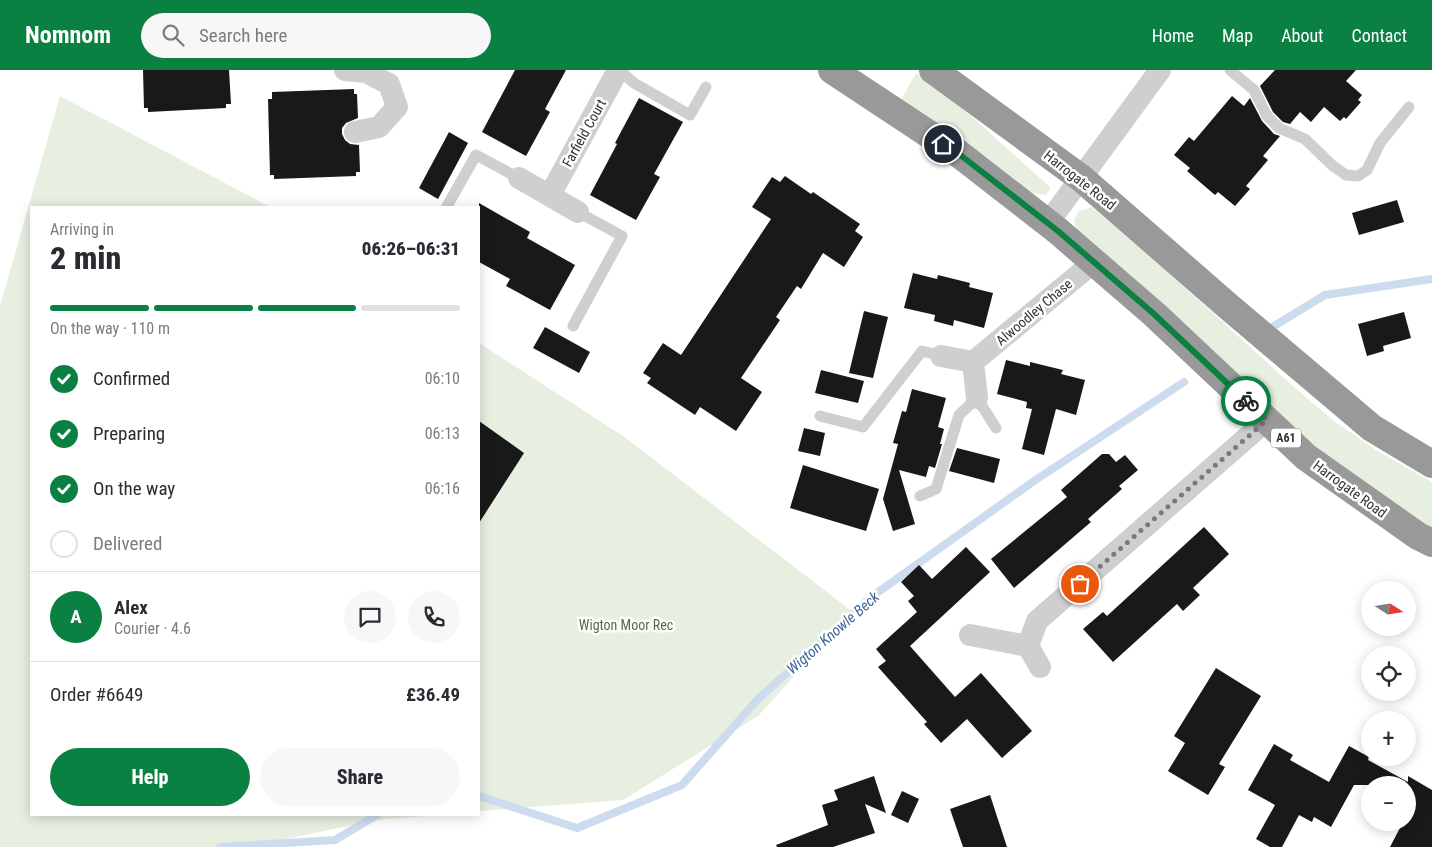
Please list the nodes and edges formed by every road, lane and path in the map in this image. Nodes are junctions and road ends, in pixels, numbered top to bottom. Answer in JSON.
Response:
{"nodes":[{"id":1,"x":345,"y":70,"type":"edge"},
{"id":2,"x":618,"y":70,"type":"edge"},
{"id":3,"x":832,"y":70,"type":"edge"},
{"id":4,"x":933,"y":70,"type":"edge"},
{"id":5,"x":1160,"y":70,"type":"edge"},
{"id":6,"x":1230,"y":70,"type":"edge"},
{"id":7,"x":706,"y":87,"type":"dead end"},
{"id":8,"x":1409,"y":107,"type":"dead end"},
{"id":9,"x":355,"y":132,"type":"dead end"},
{"id":10,"x":519,"y":178,"type":"joint"},
{"id":11,"x":1081,"y":178,"type":"junction"},
{"id":12,"x":550,"y":195,"type":"junction"},
{"id":13,"x":447,"y":206,"type":"edge"},
{"id":14,"x":578,"y":212,"type":"joint"},
{"id":15,"x":1048,"y":223,"type":"junction"},
{"id":16,"x":1094,"y":262,"type":"junction"},
{"id":17,"x":574,"y":326,"type":"dead end"},
{"id":18,"x":941,"y":356,"type":"joint"},
{"id":19,"x":974,"y":362,"type":"junction"},
{"id":20,"x":977,"y":398,"type":"junction"},
{"id":21,"x":820,"y":416,"type":"dead end"},
{"id":22,"x":1267,"y":420,"type":"junction"},
{"id":23,"x":996,"y":428,"type":"dead end"},
{"id":24,"x":1432,"y":464,"type":"edge"},
{"id":25,"x":920,"y":496,"type":"dead end"},
{"id":26,"x":1432,"y":543,"type":"edge"},
{"id":27,"x":970,"y":635,"type":"dead end"},
{"id":28,"x":1028,"y":646,"type":"junction"},
{"id":29,"x":1040,"y":667,"type":"dead end"}],
"edges":[{"from":1,"to":9,"type":"street"},
{"from":2,"to":7,"type":"lane"},
{"from":2,"to":12,"type":"street","name":"Farfield Court"},
{"from":3,"to":15,"type":"highway","name":"Harrogate Road","number":"A61"},
{"from":4,"to":11,"type":"highway","name":"Harrogate Road"},
{"from":5,"to":11,"type":"street"},
{"from":6,"to":8,"type":"lane"},
{"from":10,"to":12,"type":"street"},
{"from":10,"to":13,"type":"lane"},
{"from":11,"to":15,"type":"street"},
{"from":11,"to":24,"type":"highway","name":"Harrogate Road"},
{"from":12,"to":14,"type":"street"},
{"from":14,"to":17,"type":"lane"},
{"from":15,"to":16,"type":"highway","name":"Harrogate Road","number":"A61"},
{"from":16,"to":19,"type":"street","name":"Alwoodley Chase"},
{"from":16,"to":22,"type":"highway","name":"Harrogate Road","number":"A61"},
{"from":18,"to":19,"type":"street"},
{"from":18,"to":21,"type":"lane"},
{"from":19,"to":20,"type":"street"},
{"from":20,"to":23,"type":"lane"},
{"from":20,"to":25,"type":"lane"},
{"from":22,"to":26,"type":"highway","name":"Harrogate Road","number":"A61"},
{"from":22,"to":28,"type":"street"},
{"from":27,"to":28,"type":"street"},
{"from":28,"to":29,"type":"street"}]}
